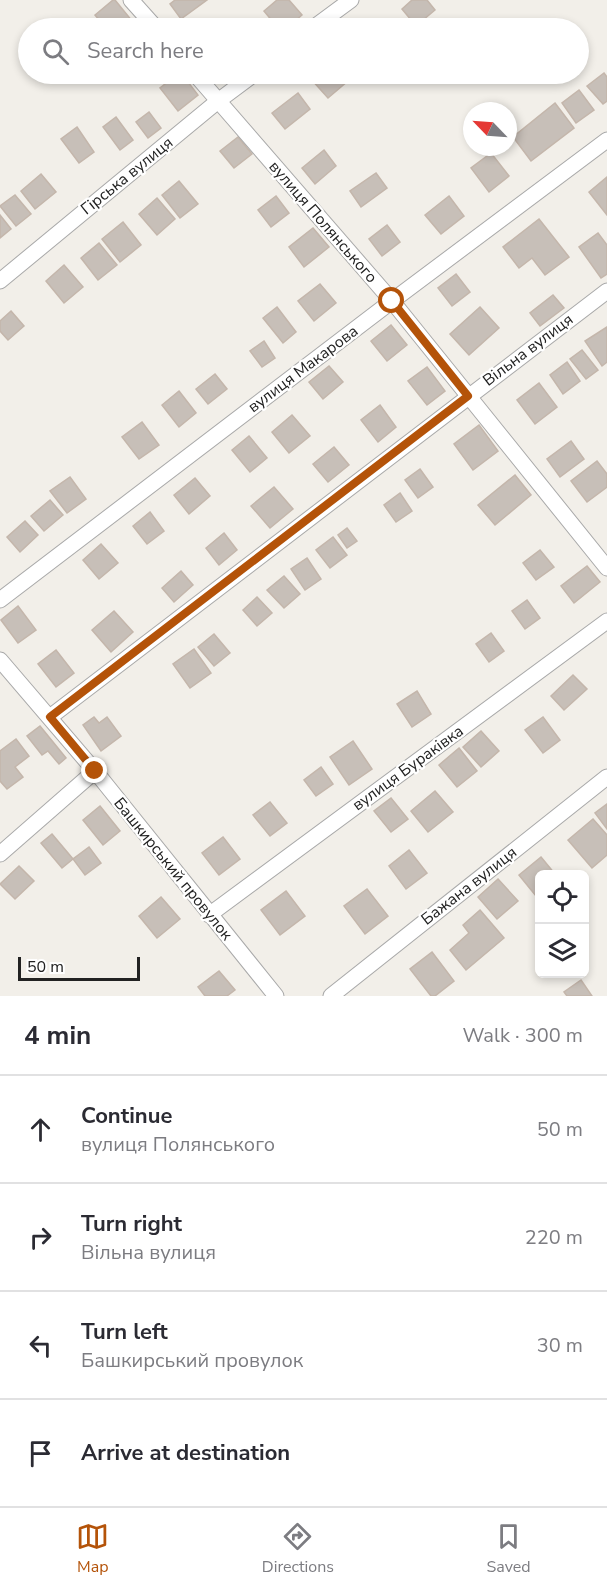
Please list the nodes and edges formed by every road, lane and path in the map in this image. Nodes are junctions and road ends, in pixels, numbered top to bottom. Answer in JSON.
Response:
{"nodes":[{"id":1,"x":131,"y":0,"type":"edge"},
{"id":2,"x":351,"y":0,"type":"edge"},
{"id":3,"x":147,"y":18,"type":"edge"},
{"id":4,"x":327,"y":18,"type":"edge"},
{"id":5,"x":204,"y":84,"type":"edge"},
{"id":6,"x":241,"y":84,"type":"edge"},
{"id":7,"x":219,"y":101,"type":"junction"},
{"id":8,"x":607,"y":140,"type":"edge"},
{"id":9,"x":0,"y":281,"type":"edge"},
{"id":10,"x":607,"y":291,"type":"edge"},
{"id":11,"x":392,"y":301,"type":"junction"},
{"id":12,"x":468,"y":396,"type":"junction"},
{"id":13,"x":607,"y":568,"type":"edge"},
{"id":14,"x":0,"y":600,"type":"edge"},
{"id":15,"x":607,"y":621,"type":"edge"},
{"id":16,"x":0,"y":660,"type":"edge"},
{"id":17,"x":50,"y":717,"type":"junction"},
{"id":18,"x":95,"y":771,"type":"junction"},
{"id":19,"x":607,"y":777,"type":"edge"},
{"id":20,"x":0,"y":854,"type":"edge"},
{"id":21,"x":209,"y":915,"type":"junction"},
{"id":22,"x":276,"y":996,"type":"edge"},
{"id":23,"x":331,"y":996,"type":"edge"}],
"edges":[{"from":1,"to":3,"type":"street"},
{"from":2,"to":4,"type":"street"},
{"from":5,"to":7,"type":"street","name":"вулиця Полянського"},
{"from":6,"to":7,"type":"street","name":"Гірська вулиця"},
{"from":7,"to":9,"type":"street","name":"Гірська вулиця"},
{"from":7,"to":11,"type":"street","name":"вулиця Полянського"},
{"from":8,"to":11,"type":"street","name":"вулиця Макарова"},
{"from":10,"to":12,"type":"street","name":"Вільна вулиця"},
{"from":11,"to":12,"type":"street","name":"вулиця Полянського"},
{"from":11,"to":14,"type":"street","name":"вулиця Макарова"},
{"from":12,"to":13,"type":"street","name":"вулиця Полянського"},
{"from":12,"to":17,"type":"street","name":"Вільна вулиця"},
{"from":15,"to":21,"type":"street","name":"вулиця Бураківка"},
{"from":16,"to":17,"type":"street","name":"Башкирський провулок"},
{"from":17,"to":18,"type":"street","name":"Башкирський провулок"},
{"from":18,"to":20,"type":"street"},
{"from":18,"to":21,"type":"street","name":"Башкирський провулок"},
{"from":19,"to":23,"type":"street","name":"Бажана вулиця"},
{"from":21,"to":22,"type":"street","name":"Башкирський провулок"}]}
